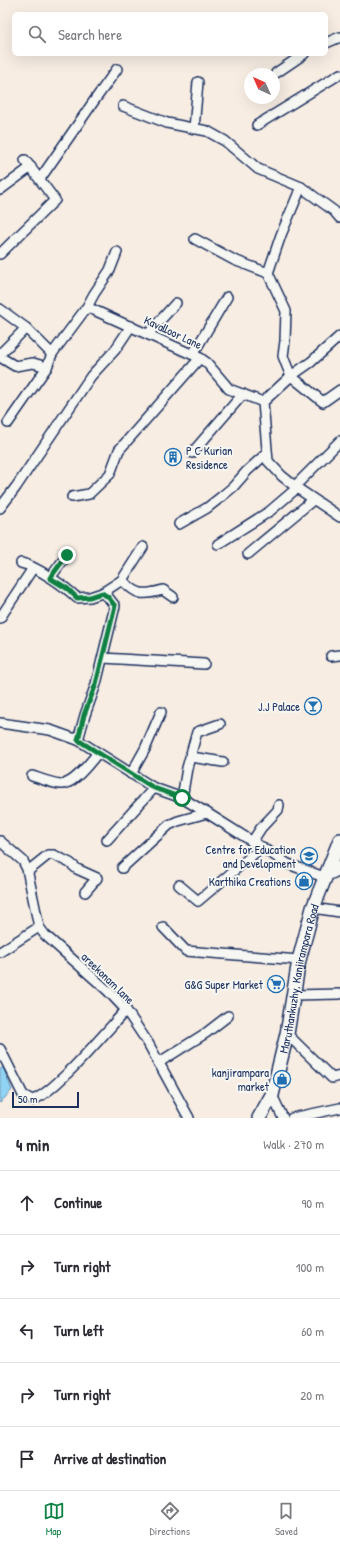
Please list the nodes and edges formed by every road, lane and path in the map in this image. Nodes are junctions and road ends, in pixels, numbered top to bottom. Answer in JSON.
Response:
{"nodes":[{"id":1,"x":340,"y":37,"type":"edge"},
{"id":2,"x":328,"y":42,"type":"edge"},
{"id":3,"x":301,"y":56,"type":"edge"},
{"id":4,"x":117,"y":69,"type":"dead end"},
{"id":5,"x":280,"y":70,"type":"edge"},
{"id":6,"x":340,"y":74,"type":"edge"},
{"id":7,"x":198,"y":82,"type":"dead end"},
{"id":8,"x":122,"y":106,"type":"dead end"},
{"id":9,"x":257,"y":125,"type":"dead end"},
{"id":10,"x":194,"y":128,"type":"junction"},
{"id":11,"x":25,"y":160,"type":"dead end"},
{"id":12,"x":31,"y":167,"type":"junction"},
{"id":13,"x":40,"y":179,"type":"junction"},
{"id":14,"x":301,"y":187,"type":"junction"},
{"id":15,"x":0,"y":190,"type":"edge"},
{"id":16,"x":340,"y":218,"type":"edge"},
{"id":17,"x":195,"y":239,"type":"dead end"},
{"id":18,"x":117,"y":252,"type":"dead end"},
{"id":19,"x":0,"y":254,"type":"edge"},
{"id":20,"x":268,"y":273,"type":"junction"},
{"id":21,"x":227,"y":297,"type":"dead end"},
{"id":22,"x":176,"y":303,"type":"dead end"},
{"id":23,"x":88,"y":307,"type":"junction"},
{"id":24,"x":0,"y":309,"type":"edge"},
{"id":25,"x":131,"y":326,"type":"junction"},
{"id":26,"x":26,"y":328,"type":"junction"},
{"id":27,"x":148,"y":334,"type":"junction"},
{"id":28,"x":340,"y":336,"type":"edge"},
{"id":29,"x":52,"y":354,"type":"junction"},
{"id":30,"x":0,"y":356,"type":"edge"},
{"id":31,"x":197,"y":356,"type":"junction"},
{"id":32,"x":47,"y":367,"type":"junction"},
{"id":33,"x":291,"y":376,"type":"junction"},
{"id":34,"x":340,"y":390,"type":"edge"},
{"id":35,"x":243,"y":394,"type":"junction"},
{"id":36,"x":263,"y":402,"type":"junction"},
{"id":37,"x":8,"y":423,"type":"dead end"},
{"id":38,"x":340,"y":441,"type":"edge"},
{"id":39,"x":192,"y":453,"type":"dead end"},
{"id":40,"x":267,"y":453,"type":"junction"},
{"id":41,"x":296,"y":487,"type":"junction"},
{"id":42,"x":72,"y":497,"type":"dead end"},
{"id":43,"x":313,"y":500,"type":"junction"},
{"id":44,"x":0,"y":508,"type":"edge"},
{"id":45,"x":340,"y":517,"type":"edge"},
{"id":46,"x":179,"y":524,"type":"dead end"},
{"id":47,"x":218,"y":544,"type":"dead end"},
{"id":48,"x":143,"y":548,"type":"dead end"},
{"id":49,"x":248,"y":554,"type":"dead end"},
{"id":50,"x":67,"y":555,"type":"dead end"},
{"id":51,"x":21,"y":563,"type":"dead end"},
{"id":52,"x":33,"y":568,"type":"junction"},
{"id":53,"x":50,"y":578,"type":"junction"},
{"id":54,"x":122,"y":580,"type":"junction"},
{"id":55,"x":102,"y":593,"type":"junction"},
{"id":56,"x":173,"y":597,"type":"dead end"},
{"id":57,"x":0,"y":618,"type":"edge"},
{"id":58,"x":103,"y":658,"type":"junction"},
{"id":59,"x":204,"y":664,"type":"dead end"},
{"id":60,"x":161,"y":712,"type":"dead end"},
{"id":61,"x":0,"y":723,"type":"edge"},
{"id":62,"x":220,"y":724,"type":"dead end"},
{"id":63,"x":78,"y":740,"type":"junction"},
{"id":64,"x":98,"y":753,"type":"junction"},
{"id":65,"x":191,"y":757,"type":"junction"},
{"id":66,"x":223,"y":762,"type":"dead end"},
{"id":67,"x":131,"y":774,"type":"junction"},
{"id":68,"x":32,"y":776,"type":"dead end"},
{"id":69,"x":154,"y":788,"type":"junction"},
{"id":70,"x":182,"y":798,"type":"junction"},
{"id":71,"x":279,"y":805,"type":"dead end"},
{"id":72,"x":207,"y":813,"type":"junction"},
{"id":73,"x":107,"y":840,"type":"dead end"},
{"id":74,"x":340,"y":840,"type":"edge"},
{"id":75,"x":0,"y":841,"type":"edge"},
{"id":76,"x":252,"y":842,"type":"junction"},
{"id":77,"x":262,"y":847,"type":"junction"},
{"id":78,"x":340,"y":867,"type":"edge"},
{"id":79,"x":122,"y":868,"type":"dead end"},
{"id":80,"x":29,"y":874,"type":"junction"},
{"id":81,"x":324,"y":877,"type":"junction"},
{"id":82,"x":179,"y":885,"type":"dead end"},
{"id":83,"x":85,"y":892,"type":"dead end"},
{"id":84,"x":312,"y":908,"type":"junction"},
{"id":85,"x":340,"y":912,"type":"edge"},
{"id":86,"x":39,"y":927,"type":"junction"},
{"id":87,"x":163,"y":927,"type":"dead end"},
{"id":88,"x":0,"y":952,"type":"edge"},
{"id":89,"x":299,"y":960,"type":"junction"},
{"id":90,"x":340,"y":994,"type":"edge"},
{"id":91,"x":293,"y":995,"type":"junction"},
{"id":92,"x":126,"y":1010,"type":"junction"},
{"id":93,"x":228,"y":1016,"type":"dead end"},
{"id":94,"x":287,"y":1034,"type":"junction"},
{"id":95,"x":0,"y":1049,"type":"edge"},
{"id":96,"x":158,"y":1063,"type":"junction"},
{"id":97,"x":340,"y":1076,"type":"edge"},
{"id":98,"x":272,"y":1095,"type":"junction"},
{"id":99,"x":340,"y":1108,"type":"edge"},
{"id":100,"x":189,"y":1118,"type":"edge"},
{"id":101,"x":259,"y":1118,"type":"edge"},
{"id":102,"x":283,"y":1118,"type":"edge"},
{"id":103,"x":292,"y":1118,"type":"edge"}],
"edges":[{"from":1,"to":2,"type":"street"},
{"from":3,"to":5,"type":"street"},
{"from":4,"to":13,"type":"street"},
{"from":6,"to":9,"type":"street"},
{"from":7,"to":10,"type":"street"},
{"from":8,"to":10,"type":"street"},
{"from":10,"to":14,"type":"street"},
{"from":11,"to":12,"type":"street"},
{"from":12,"to":13,"type":"street"},
{"from":12,"to":15,"type":"street"},
{"from":13,"to":19,"type":"street"},
{"from":14,"to":16,"type":"street"},
{"from":14,"to":20,"type":"street"},
{"from":17,"to":20,"type":"street"},
{"from":18,"to":23,"type":"street"},
{"from":20,"to":33,"type":"street"},
{"from":21,"to":31,"type":"street"},
{"from":22,"to":27,"type":"street"},
{"from":23,"to":25,"type":"street","name":"Kavalloor Lane"},
{"from":23,"to":29,"type":"street"},
{"from":24,"to":26,"type":"street"},
{"from":25,"to":27,"type":"street","name":"Kavalloor Lane"},
{"from":25,"to":44,"type":"street"},
{"from":26,"to":29,"type":"street"},
{"from":26,"to":30,"type":"street"},
{"from":27,"to":31,"type":"street","name":"Kavalloor Lane"},
{"from":28,"to":33,"type":"street"},
{"from":29,"to":32,"type":"street"},
{"from":30,"to":32,"type":"street"},
{"from":31,"to":35,"type":"street","name":"Kavalloor Lane"},
{"from":31,"to":42,"type":"street"},
{"from":32,"to":37,"type":"street"},
{"from":33,"to":34,"type":"street"},
{"from":33,"to":36,"type":"street"},
{"from":35,"to":36,"type":"street","name":"Kavalloor Lane"},
{"from":35,"to":39,"type":"street"},
{"from":36,"to":40,"type":"street"},
{"from":38,"to":41,"type":"street"},
{"from":40,"to":41,"type":"street"},
{"from":40,"to":46,"type":"street"},
{"from":41,"to":43,"type":"street"},
{"from":41,"to":47,"type":"street"},
{"from":43,"to":45,"type":"street"},
{"from":43,"to":49,"type":"street"},
{"from":48,"to":54,"type":"street"},
{"from":50,"to":53,"type":"street"},
{"from":51,"to":52,"type":"street"},
{"from":52,"to":53,"type":"street"},
{"from":52,"to":57,"type":"street"},
{"from":53,"to":55,"type":"street"},
{"from":54,"to":55,"type":"street"},
{"from":54,"to":56,"type":"street"},
{"from":55,"to":58,"type":"street"},
{"from":58,"to":59,"type":"street"},
{"from":58,"to":63,"type":"street"},
{"from":60,"to":67,"type":"street"},
{"from":61,"to":63,"type":"street"},
{"from":62,"to":65,"type":"street"},
{"from":63,"to":64,"type":"street"},
{"from":64,"to":67,"type":"street"},
{"from":64,"to":68,"type":"street"},
{"from":65,"to":66,"type":"street"},
{"from":65,"to":70,"type":"street"},
{"from":67,"to":69,"type":"street"},
{"from":69,"to":70,"type":"street"},
{"from":69,"to":73,"type":"street"},
{"from":70,"to":72,"type":"street"},
{"from":71,"to":76,"type":"street"},
{"from":72,"to":76,"type":"street"},
{"from":72,"to":79,"type":"street"},
{"from":74,"to":81,"type":"main road","name":"Maruthankuzhy, Kanjirampara Road"},
{"from":75,"to":80,"type":"street"},
{"from":76,"to":77,"type":"street"},
{"from":77,"to":81,"type":"street"},
{"from":77,"to":82,"type":"street"},
{"from":78,"to":81,"type":"street"},
{"from":80,"to":83,"type":"street"},
{"from":80,"to":86,"type":"street"},
{"from":81,"to":84,"type":"main road","name":"Maruthankuzhy, Kanjirampara Road"},
{"from":84,"to":85,"type":"street"},
{"from":84,"to":89,"type":"main road","name":"Maruthankuzhy, Kanjirampara Road"},
{"from":86,"to":88,"type":"street"},
{"from":86,"to":92,"type":"street","name":"areekonam lane"},
{"from":87,"to":89,"type":"street"},
{"from":89,"to":91,"type":"main road","name":"Maruthankuzhy, Kanjirampara Road"},
{"from":90,"to":91,"type":"street"},
{"from":91,"to":94,"type":"main road","name":"Maruthankuzhy, Kanjirampara Road"},
{"from":92,"to":95,"type":"street"},
{"from":92,"to":96,"type":"street","name":"areekonam lane"},
{"from":93,"to":96,"type":"street"},
{"from":94,"to":97,"type":"street"},
{"from":94,"to":98,"type":"main road","name":"Maruthankuzhy, Kanjirampara Road"},
{"from":96,"to":100,"type":"street","name":"areekonam lane"},
{"from":98,"to":101,"type":"main road","name":"Maruthankuzhy, Kanjirampara Road"},
{"from":98,"to":102,"type":"street"},
{"from":99,"to":103,"type":"street"}]}
